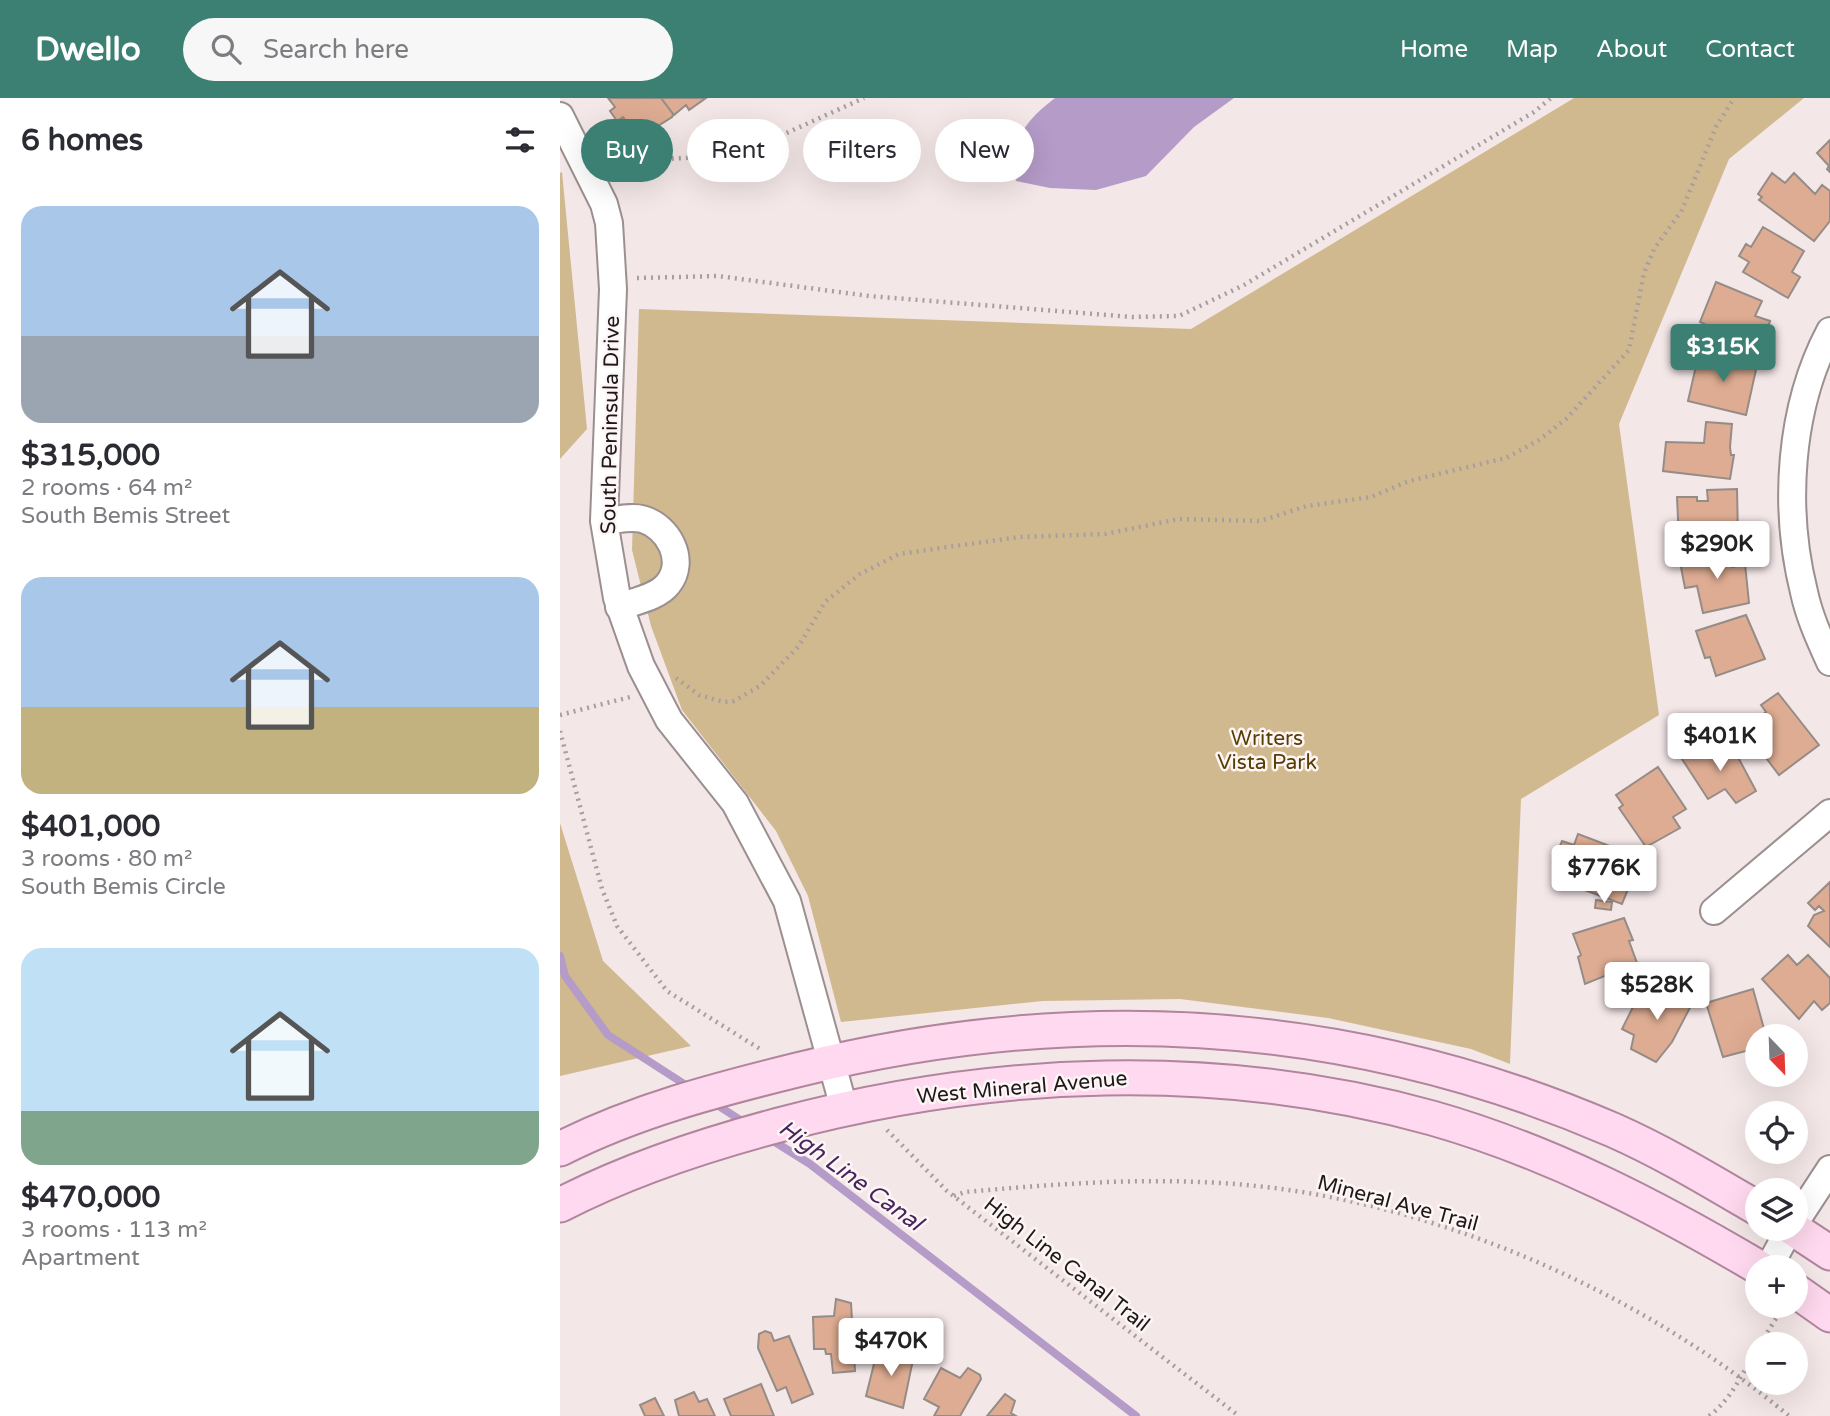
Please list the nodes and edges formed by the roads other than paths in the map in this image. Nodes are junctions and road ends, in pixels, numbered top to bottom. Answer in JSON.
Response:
{"nodes":[{"id":1,"x":560,"y":117,"type":"edge"},
{"id":2,"x":1830,"y":331,"type":"edge"},
{"id":3,"x":604,"y":521,"type":"junction"},
{"id":4,"x":620,"y":607,"type":"junction"},
{"id":5,"x":1830,"y":662,"type":"edge"},
{"id":6,"x":1830,"y":813,"type":"edge"},
{"id":7,"x":1714,"y":911,"type":"dead end"},
{"id":8,"x":831,"y":1061,"type":"junction"},
{"id":9,"x":845,"y":1108,"type":"junction"},
{"id":10,"x":560,"y":1149,"type":"edge"},
{"id":11,"x":1830,"y":1169,"type":"edge"},
{"id":12,"x":1745,"y":1201,"type":"edge"},
{"id":13,"x":1808,"y":1203,"type":"edge"},
{"id":14,"x":560,"y":1205,"type":"edge"},
{"id":15,"x":1808,"y":1239,"type":"edge"},
{"id":16,"x":1830,"y":1254,"type":"edge"},
{"id":17,"x":1745,"y":1259,"type":"edge"},
{"id":18,"x":1808,"y":1299,"type":"edge"},
{"id":19,"x":1830,"y":1315,"type":"edge"}],
"edges":[{"from":1,"to":3,"type":"street","name":"South Peninsula Drive"},
{"from":2,"to":5,"type":"street"},
{"from":3,"to":4,"type":"street","name":"South Peninsula Drive"},
{"from":3,"to":4,"type":"street"},
{"from":4,"to":8,"type":"street","name":"South Peninsula Drive"},
{"from":6,"to":7,"type":"street"},
{"from":8,"to":9,"type":"street","name":"South Peninsula Drive"},
{"from":8,"to":10,"type":"main road"},
{"from":8,"to":12,"type":"main road"},
{"from":9,"to":14,"type":"main road","name":"West Mineral Avenue"},
{"from":9,"to":17,"type":"main road","name":"West Mineral Avenue"},
{"from":11,"to":13,"type":"street"},
{"from":15,"to":16,"type":"main road"},
{"from":18,"to":19,"type":"main road"}]}
